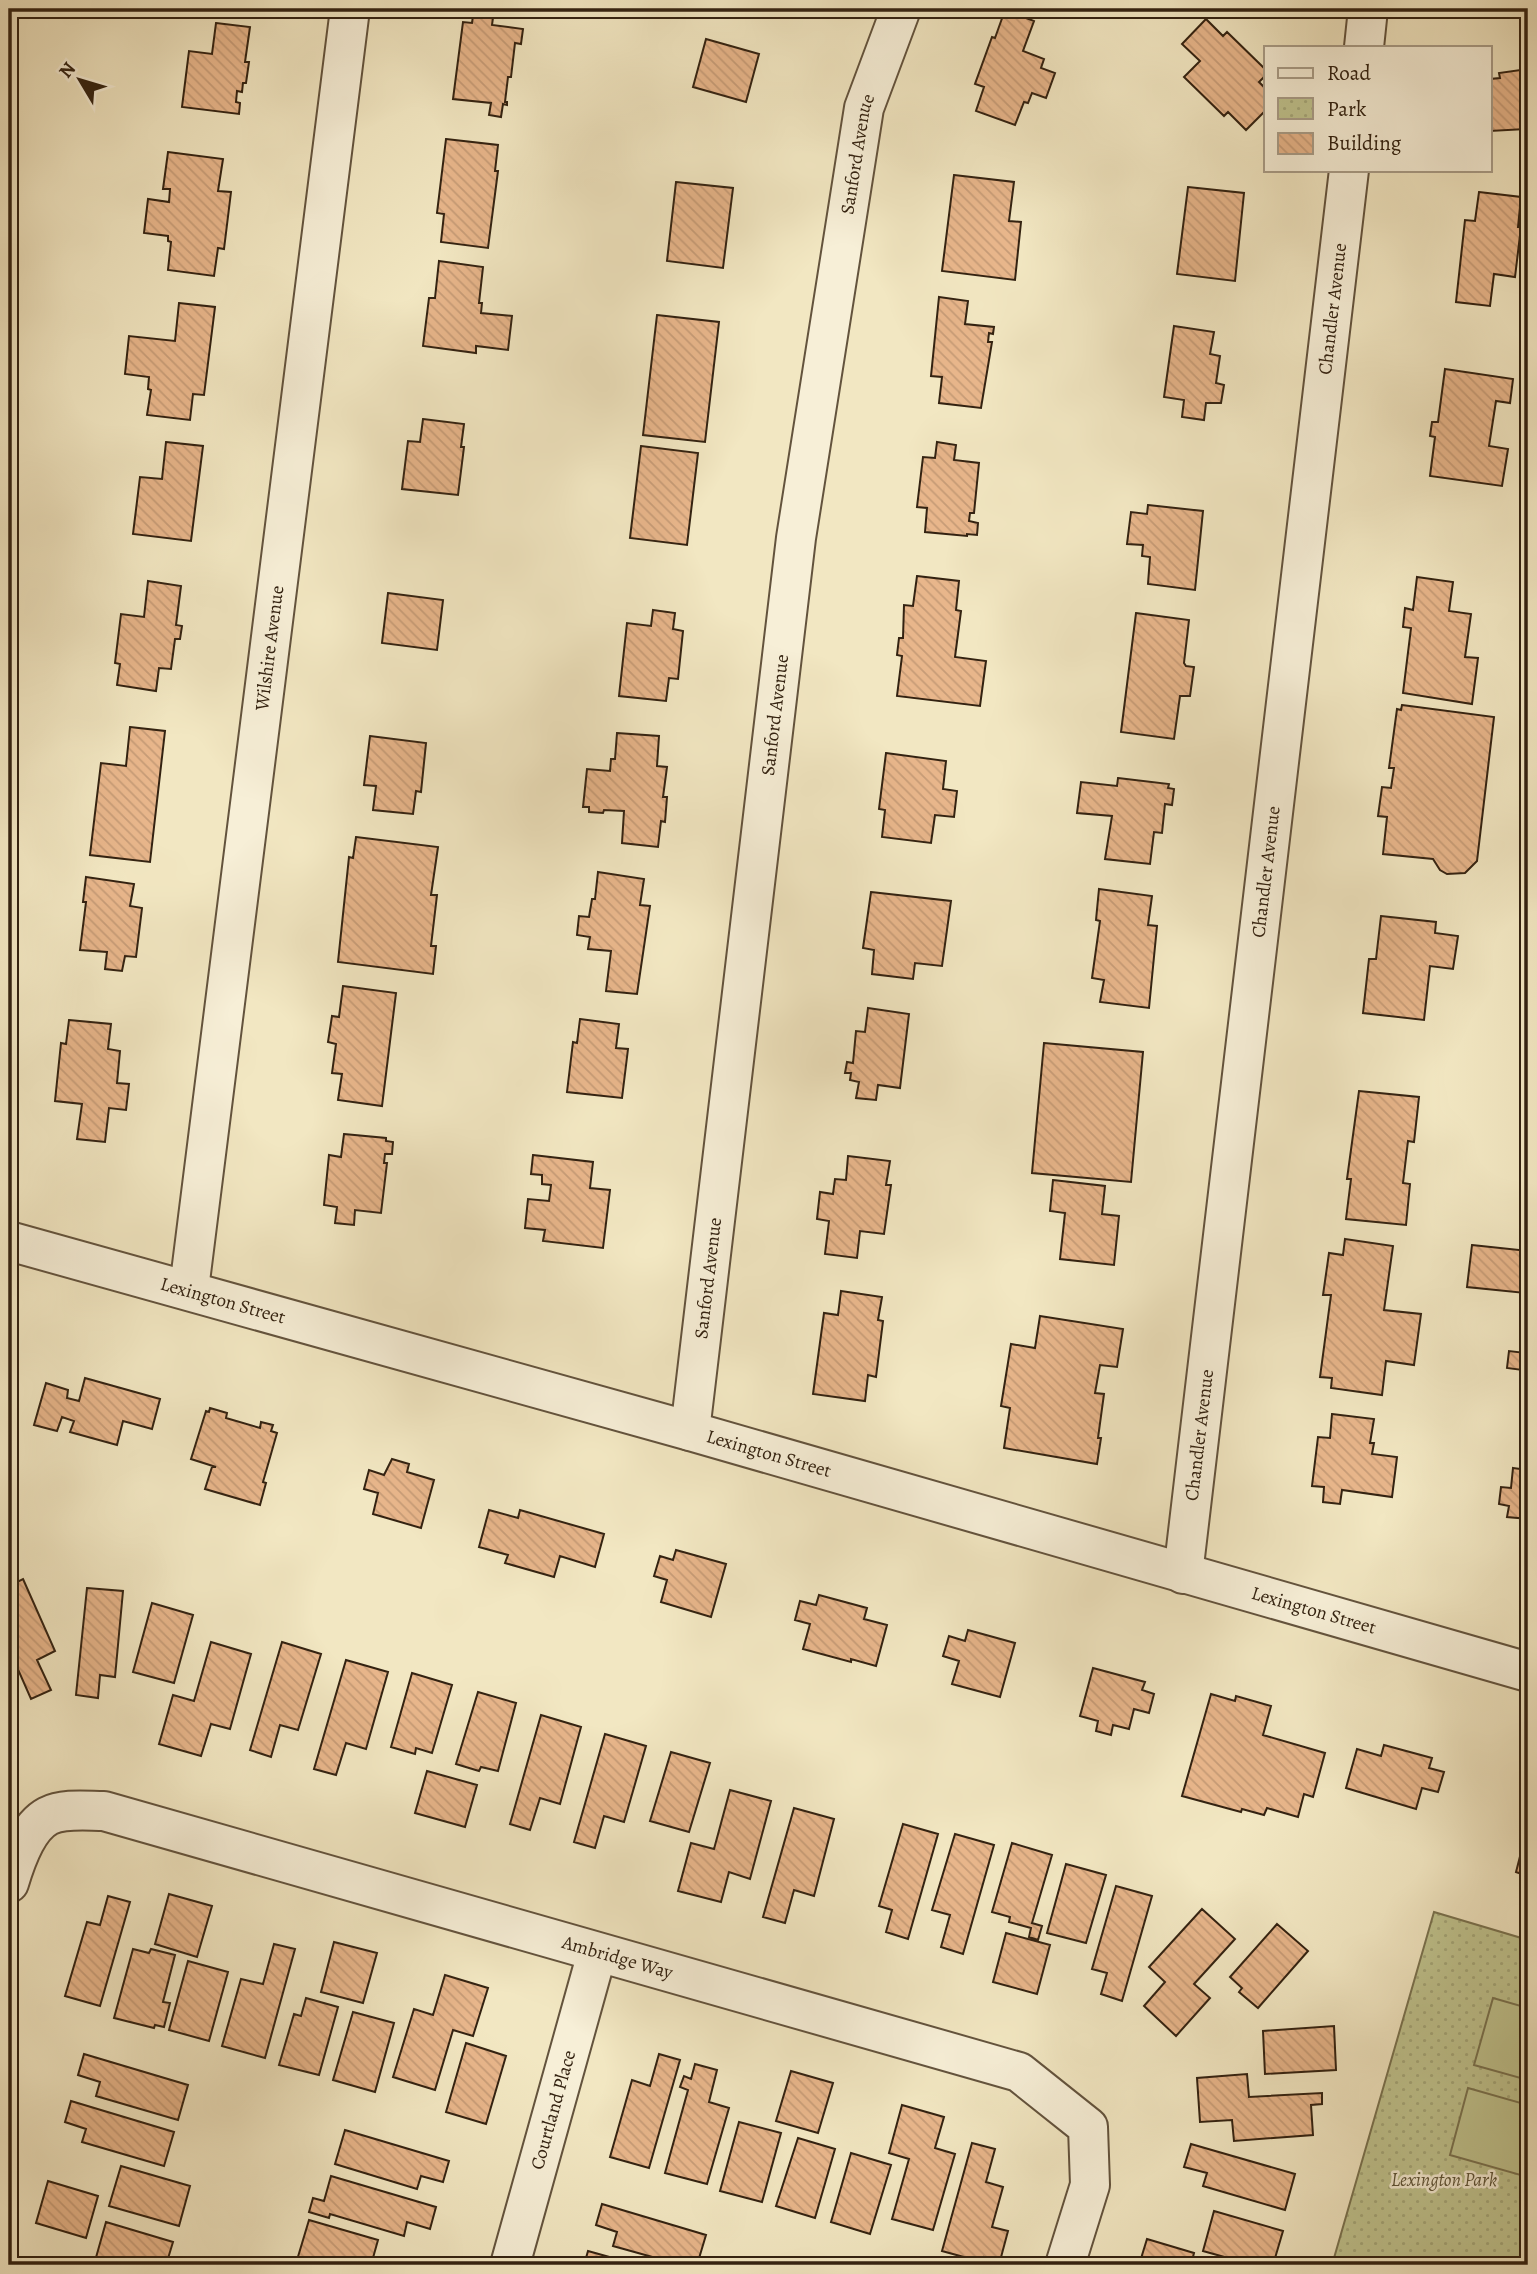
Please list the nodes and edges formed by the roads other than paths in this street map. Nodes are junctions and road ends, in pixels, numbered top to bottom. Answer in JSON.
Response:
{"nodes":[{"id":1,"x":350,"y":9,"type":"edge"},
{"id":2,"x":901,"y":9,"type":"edge"},
{"id":3,"x":1368,"y":9,"type":"edge"},
{"id":4,"x":1364,"y":46,"type":"edge"},
{"id":5,"x":1349,"y":172,"type":"edge"},
{"id":6,"x":9,"y":1241,"type":"edge"},
{"id":7,"x":189,"y":1289,"type":"junction"},
{"id":8,"x":690,"y":1431,"type":"junction"},
{"id":9,"x":1183,"y":1574,"type":"junction"},
{"id":10,"x":1528,"y":1672,"type":"edge"},
{"id":11,"x":12,"y":1872,"type":"edge"},
{"id":12,"x":597,"y":1953,"type":"junction"},
{"id":13,"x":510,"y":2265,"type":"edge"},
{"id":14,"x":1065,"y":2265,"type":"edge"}],
"edges":[{"from":1,"to":7,"type":"street","name":"Wilshire Avenue"},
{"from":2,"to":8,"type":"street","name":"Sanford Avenue"},
{"from":3,"to":4,"type":"street"},
{"from":5,"to":9,"type":"street","name":"Chandler Avenue"},
{"from":6,"to":7,"type":"street","name":"Lexington Street"},
{"from":7,"to":8,"type":"street","name":"Lexington Street"},
{"from":8,"to":9,"type":"street","name":"Lexington Street"},
{"from":9,"to":10,"type":"street","name":"Lexington Street"},
{"from":11,"to":12,"type":"street","name":"Ambridge Way"},
{"from":12,"to":13,"type":"street","name":"Courtland Place"},
{"from":12,"to":14,"type":"street","name":"Ambridge Way"}]}
